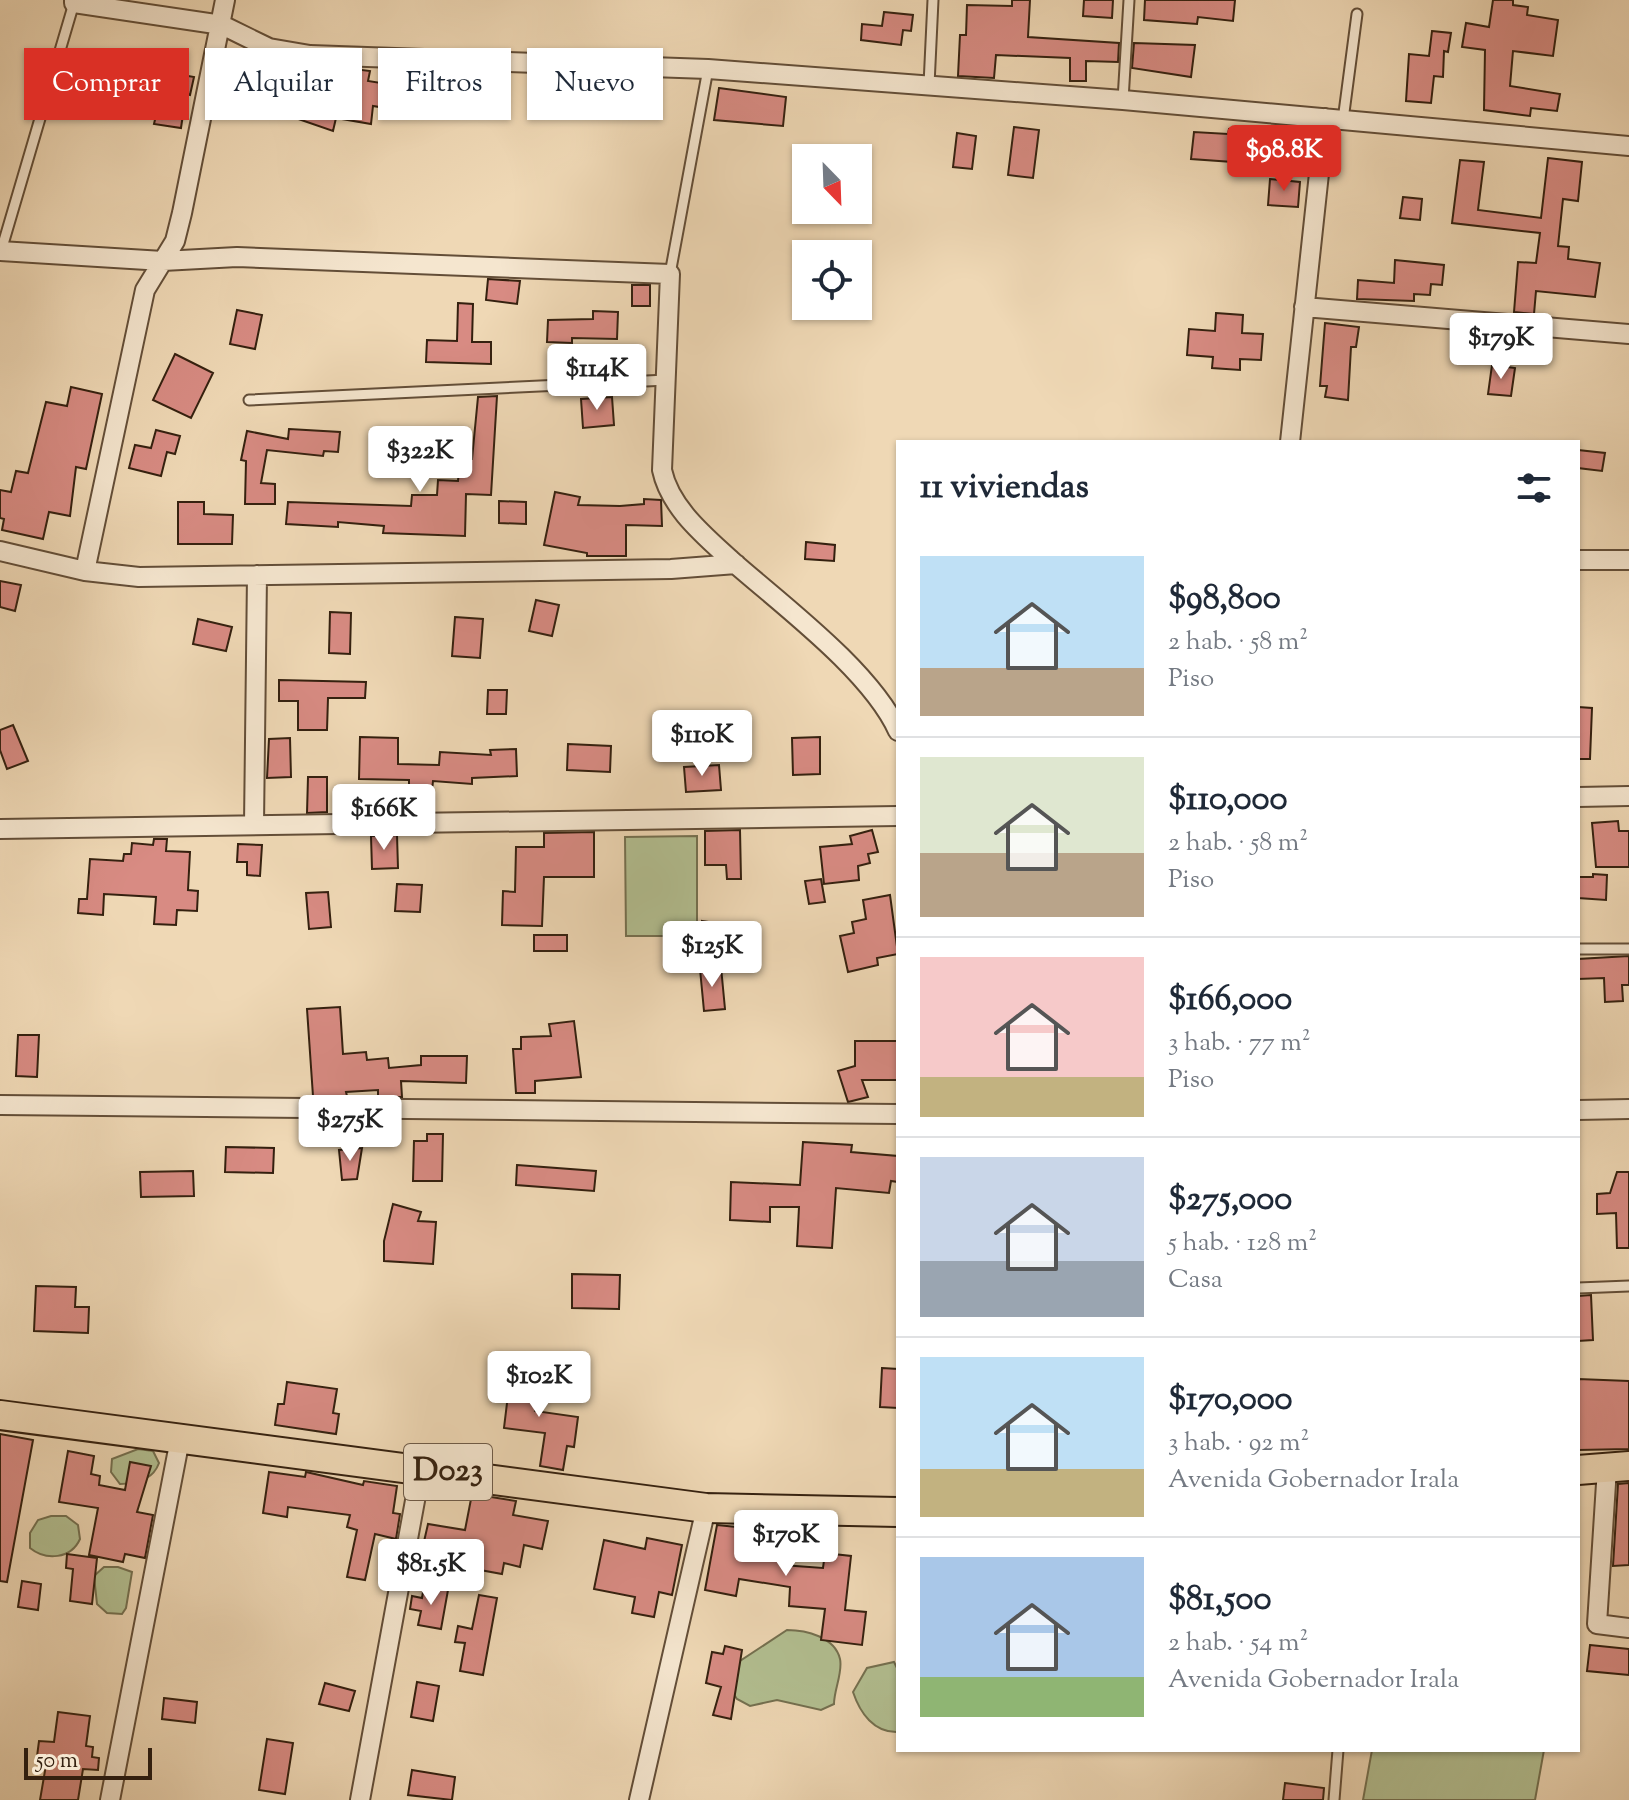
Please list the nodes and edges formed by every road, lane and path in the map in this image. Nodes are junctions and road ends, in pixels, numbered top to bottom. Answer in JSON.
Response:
{"nodes":[{"id":1,"x":225,"y":0,"type":"edge"},
{"id":2,"x":933,"y":0,"type":"edge"},
{"id":3,"x":1129,"y":0,"type":"edge"},
{"id":4,"x":74,"y":2,"type":"edge"},
{"id":5,"x":1357,"y":14,"type":"dead end"},
{"id":6,"x":222,"y":25,"type":"junction"},
{"id":7,"x":708,"y":69,"type":"junction"},
{"id":8,"x":929,"y":85,"type":"junction"},
{"id":9,"x":1123,"y":100,"type":"junction"},
{"id":10,"x":1334,"y":119,"type":"junction"},
{"id":11,"x":1629,"y":146,"type":"edge"},
{"id":12,"x":0,"y":251,"type":"edge"},
{"id":13,"x":163,"y":261,"type":"junction"},
{"id":14,"x":670,"y":274,"type":"junction"},
{"id":15,"x":1304,"y":307,"type":"junction"},
{"id":16,"x":1629,"y":334,"type":"edge"},
{"id":17,"x":667,"y":380,"type":"junction"},
{"id":18,"x":249,"y":400,"type":"dead end"},
{"id":19,"x":1290,"y":440,"type":"edge"},
{"id":20,"x":0,"y":551,"type":"edge"},
{"id":21,"x":1580,"y":560,"type":"edge"},
{"id":22,"x":1629,"y":560,"type":"edge"},
{"id":23,"x":736,"y":564,"type":"junction"},
{"id":24,"x":85,"y":571,"type":"junction"},
{"id":25,"x":257,"y":575,"type":"junction"},
{"id":26,"x":896,"y":728,"type":"edge"},
{"id":27,"x":1629,"y":796,"type":"edge"},
{"id":28,"x":1580,"y":797,"type":"edge"},
{"id":29,"x":896,"y":816,"type":"edge"},
{"id":30,"x":254,"y":824,"type":"junction"},
{"id":31,"x":0,"y":829,"type":"edge"},
{"id":32,"x":1580,"y":949,"type":"edge"},
{"id":33,"x":1629,"y":949,"type":"edge"},
{"id":34,"x":0,"y":1105,"type":"edge"},
{"id":35,"x":1629,"y":1109,"type":"edge"},
{"id":36,"x":1580,"y":1110,"type":"edge"},
{"id":37,"x":896,"y":1114,"type":"edge"},
{"id":38,"x":1629,"y":1286,"type":"edge"},
{"id":39,"x":1580,"y":1288,"type":"edge"},
{"id":40,"x":0,"y":1415,"type":"edge"},
{"id":41,"x":180,"y":1439,"type":"junction"},
{"id":42,"x":1618,"y":1467,"type":"edge"},
{"id":43,"x":421,"y":1468,"type":"junction"},
{"id":44,"x":1580,"y":1470,"type":"edge"},
{"id":45,"x":706,"y":1508,"type":"junction"},
{"id":46,"x":896,"y":1512,"type":"edge"},
{"id":47,"x":1629,"y":1628,"type":"edge"},
{"id":48,"x":1338,"y":1752,"type":"edge"},
{"id":49,"x":110,"y":1800,"type":"edge"},
{"id":50,"x":360,"y":1800,"type":"edge"},
{"id":51,"x":639,"y":1800,"type":"edge"},
{"id":52,"x":1334,"y":1800,"type":"edge"}],
"edges":[{"from":1,"to":6,"type":"street"},
{"from":2,"to":8,"type":"lane"},
{"from":3,"to":9,"type":"lane"},
{"from":4,"to":6,"type":"street"},
{"from":4,"to":12,"type":"lane"},
{"from":5,"to":10,"type":"lane"},
{"from":6,"to":7,"type":"street"},
{"from":6,"to":13,"type":"street"},
{"from":7,"to":8,"type":"street"},
{"from":7,"to":14,"type":"lane"},
{"from":8,"to":9,"type":"street"},
{"from":9,"to":10,"type":"street"},
{"from":10,"to":11,"type":"street"},
{"from":10,"to":15,"type":"street"},
{"from":12,"to":13,"type":"street"},
{"from":13,"to":14,"type":"street"},
{"from":13,"to":24,"type":"street"},
{"from":14,"to":17,"type":"street"},
{"from":15,"to":16,"type":"street"},
{"from":15,"to":19,"type":"street"},
{"from":17,"to":18,"type":"lane"},
{"from":17,"to":23,"type":"street"},
{"from":20,"to":24,"type":"street"},
{"from":21,"to":22,"type":"street"},
{"from":23,"to":25,"type":"street"},
{"from":23,"to":26,"type":"street"},
{"from":24,"to":25,"type":"street"},
{"from":25,"to":30,"type":"street"},
{"from":27,"to":28,"type":"street"},
{"from":29,"to":30,"type":"street"},
{"from":30,"to":31,"type":"street"},
{"from":32,"to":33,"type":"lane"},
{"from":34,"to":37,"type":"street"},
{"from":35,"to":36,"type":"street"},
{"from":38,"to":39,"type":"lane"},
{"from":40,"to":41,"type":"main road","number":"D023"},
{"from":41,"to":43,"type":"main road","number":"D023"},
{"from":41,"to":49,"type":"street"},
{"from":42,"to":44,"type":"main road"},
{"from":42,"to":47,"type":"street"},
{"from":43,"to":45,"type":"main road","number":"D023"},
{"from":43,"to":50,"type":"street"},
{"from":45,"to":46,"type":"main road","number":"D023"},
{"from":45,"to":51,"type":"street"},
{"from":48,"to":52,"type":"lane"}]}
